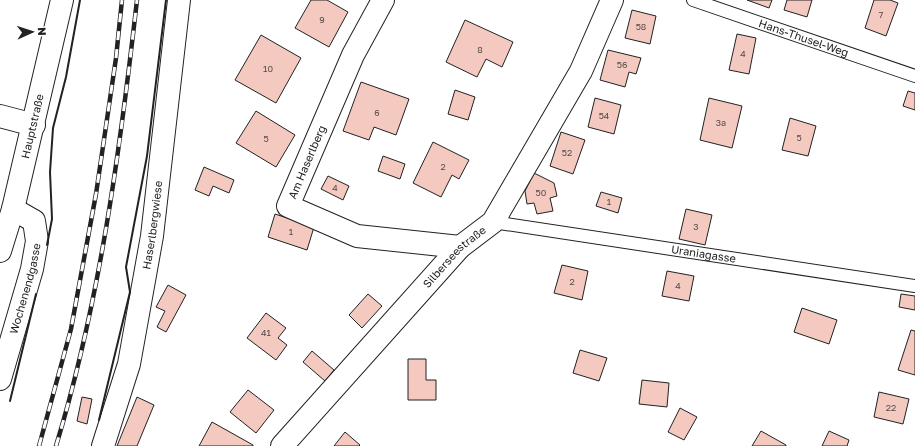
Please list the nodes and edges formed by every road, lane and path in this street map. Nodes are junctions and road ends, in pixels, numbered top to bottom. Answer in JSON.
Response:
{"nodes":[{"id":1,"x":62,"y":0,"type":"edge"},
{"id":2,"x":179,"y":0,"type":"edge"},
{"id":3,"x":383,"y":0,"type":"edge"},
{"id":4,"x":612,"y":0,"type":"edge"},
{"id":5,"x":693,"y":0,"type":"edge"},
{"id":6,"x":915,"y":76,"type":"edge"},
{"id":7,"x":0,"y":116,"type":"edge"},
{"id":8,"x":34,"y":125,"type":"junction"},
{"id":9,"x":13,"y":209,"type":"junction"},
{"id":10,"x":493,"y":222,"type":"junction"},
{"id":11,"x":460,"y":247,"type":"junction"},
{"id":12,"x":0,"y":251,"type":"edge"},
{"id":13,"x":915,"y":286,"type":"edge"},
{"id":14,"x":0,"y":379,"type":"edge"},
{"id":15,"x":103,"y":446,"type":"edge"},
{"id":16,"x":282,"y":446,"type":"edge"}],
"edges":[{"from":1,"to":8,"type":"street","name":"Hauptstraße"},
{"from":2,"to":15,"type":"street","name":"Haserlbergwiese"},
{"from":3,"to":11,"type":"street","name":"Am Haserlberg"},
{"from":4,"to":10,"type":"street","name":"Silberseestraße"},
{"from":5,"to":6,"type":"lane","name":"Hans-Thusel-Weg"},
{"from":7,"to":8,"type":"street"},
{"from":8,"to":9,"type":"street","name":"Hauptstraße"},
{"from":9,"to":12,"type":"street","name":"Hauptstraße"},
{"from":9,"to":14,"type":"street","name":"Wochenendgasse"},
{"from":10,"to":11,"type":"street","name":"Silberseestraße"},
{"from":10,"to":13,"type":"lane","name":"Uraniagasse"},
{"from":11,"to":16,"type":"street","name":"Silberseestraße"}]}
